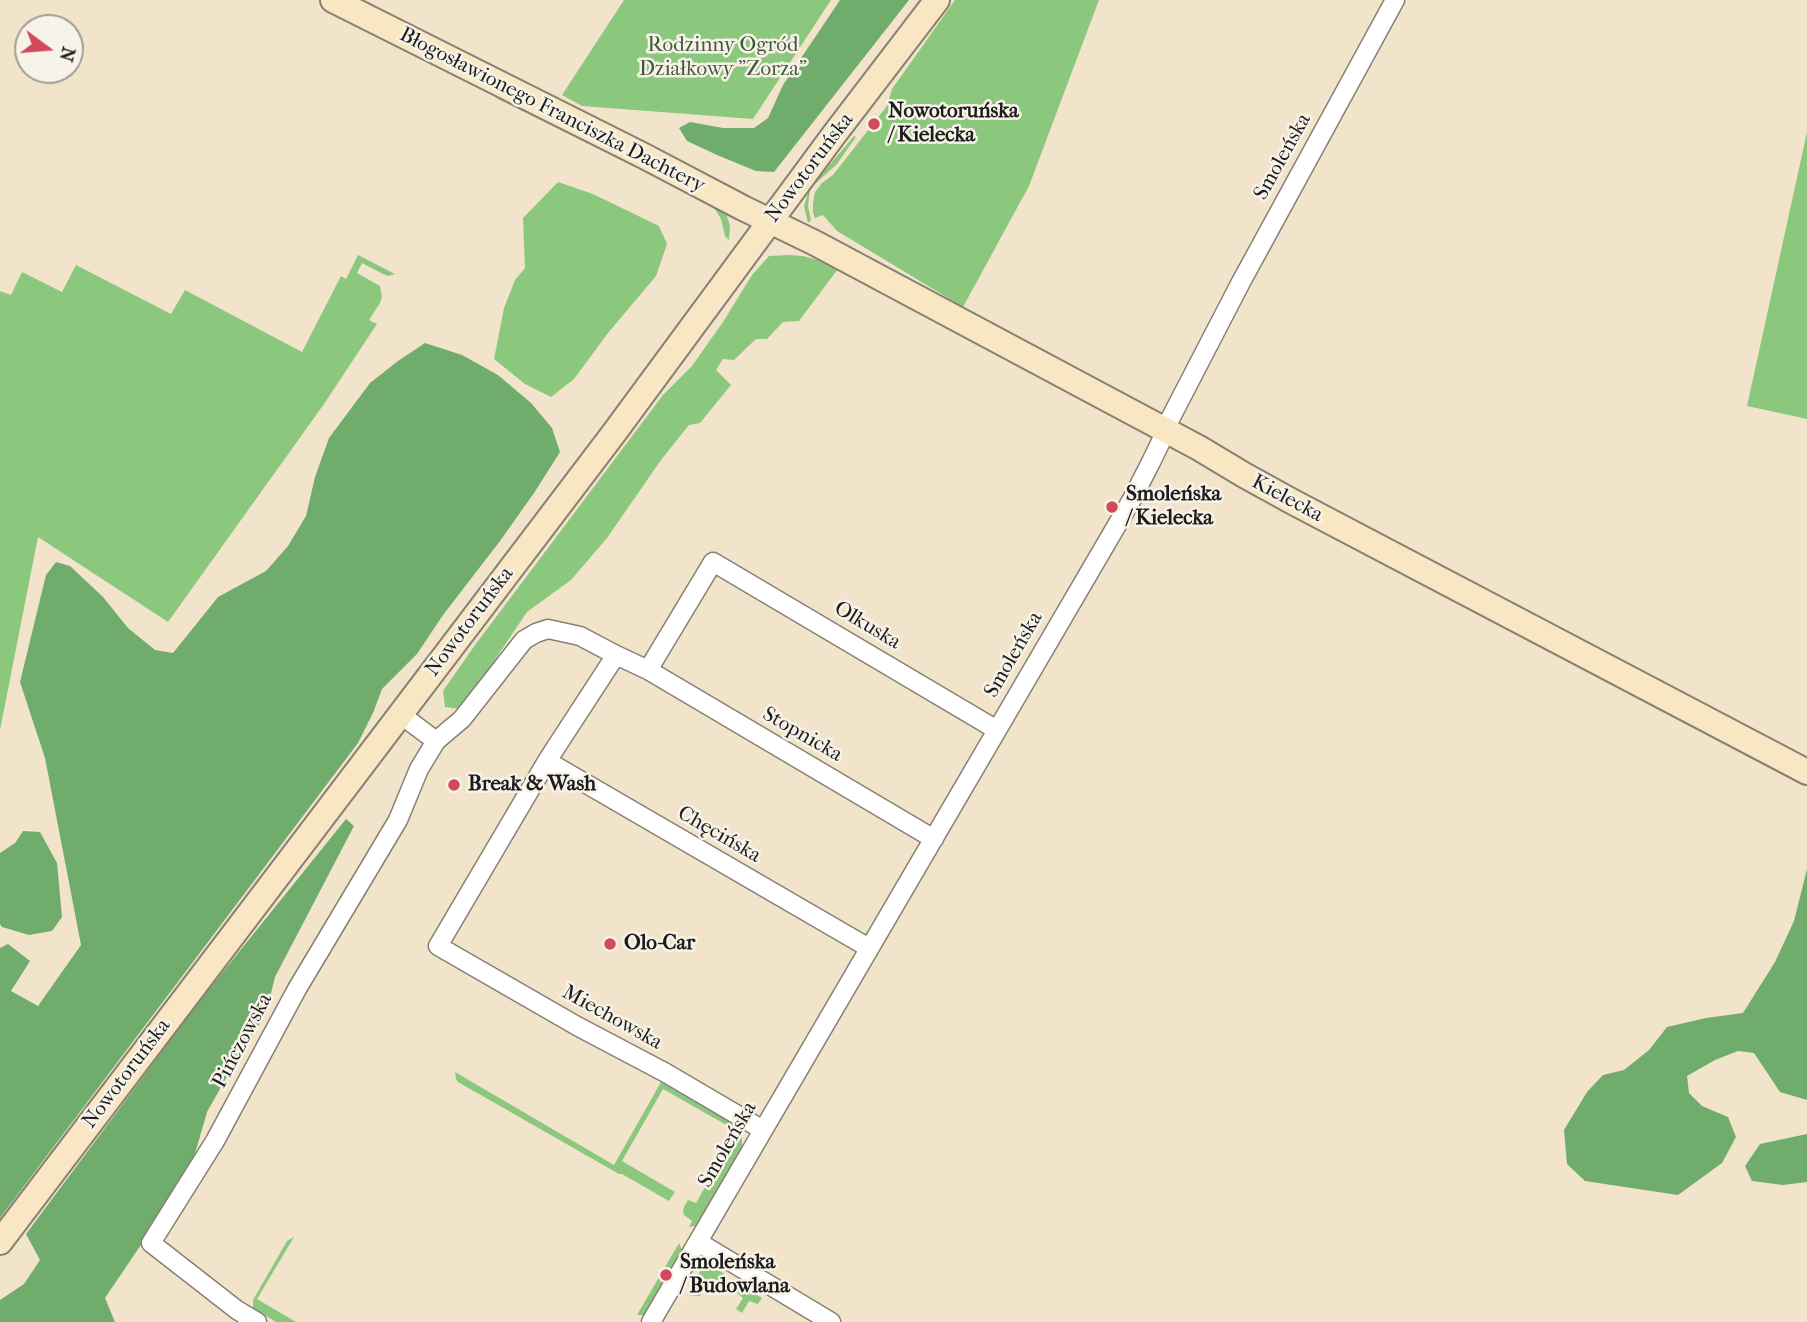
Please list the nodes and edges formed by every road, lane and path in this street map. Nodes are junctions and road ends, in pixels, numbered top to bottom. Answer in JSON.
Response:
{"nodes":[{"id":1,"x":333,"y":0,"type":"edge"},
{"id":2,"x":937,"y":0,"type":"edge"},
{"id":3,"x":1395,"y":0,"type":"edge"},
{"id":4,"x":771,"y":220,"type":"junction"},
{"id":5,"x":1166,"y":431,"type":"junction"},
{"id":6,"x":616,"y":655,"type":"junction"},
{"id":7,"x":648,"y":670,"type":"junction"},
{"id":8,"x":400,"y":714,"type":"junction"},
{"id":9,"x":997,"y":730,"type":"junction"},
{"id":10,"x":436,"y":741,"type":"junction"},
{"id":11,"x":547,"y":761,"type":"junction"},
{"id":12,"x":1807,"y":772,"type":"edge"},
{"id":13,"x":934,"y":839,"type":"junction"},
{"id":14,"x":869,"y":948,"type":"junction"},
{"id":15,"x":763,"y":1130,"type":"junction"},
{"id":16,"x":0,"y":1242,"type":"edge"},
{"id":17,"x":698,"y":1242,"type":"junction"},
{"id":18,"x":257,"y":1322,"type":"edge"},
{"id":19,"x":651,"y":1322,"type":"edge"},
{"id":20,"x":831,"y":1322,"type":"edge"}],
"edges":[{"from":1,"to":4,"type":"street","name":"Błogosławionego Franciszka Dachtery"},
{"from":2,"to":4,"type":"street","name":"Nowotoruńska"},
{"from":3,"to":5,"type":"street","name":"Smoleńska"},
{"from":4,"to":5,"type":"street","name":"Kielecka"},
{"from":4,"to":8,"type":"street","name":"Nowotoruńska"},
{"from":5,"to":9,"type":"street","name":"Smoleńska"},
{"from":5,"to":12,"type":"street","name":"Kielecka"},
{"from":6,"to":7,"type":"street","name":"Stopnicka"},
{"from":6,"to":10,"type":"street","name":"Pińczowska"},
{"from":6,"to":11,"type":"street"},
{"from":7,"to":9,"type":"street","name":"Olkuska"},
{"from":7,"to":13,"type":"street","name":"Stopnicka"},
{"from":8,"to":10,"type":"street"},
{"from":8,"to":16,"type":"street","name":"Nowotoruńska"},
{"from":9,"to":13,"type":"street","name":"Smoleńska"},
{"from":10,"to":18,"type":"street","name":"Pińczowska"},
{"from":11,"to":14,"type":"street","name":"Chęcińska"},
{"from":11,"to":15,"type":"street","name":"Miechowska"},
{"from":13,"to":14,"type":"street","name":"Smoleńska"},
{"from":14,"to":15,"type":"street","name":"Smoleńska"},
{"from":15,"to":17,"type":"street","name":"Smoleńska"},
{"from":17,"to":19,"type":"street","name":"Smoleńska"},
{"from":17,"to":20,"type":"street"}]}
